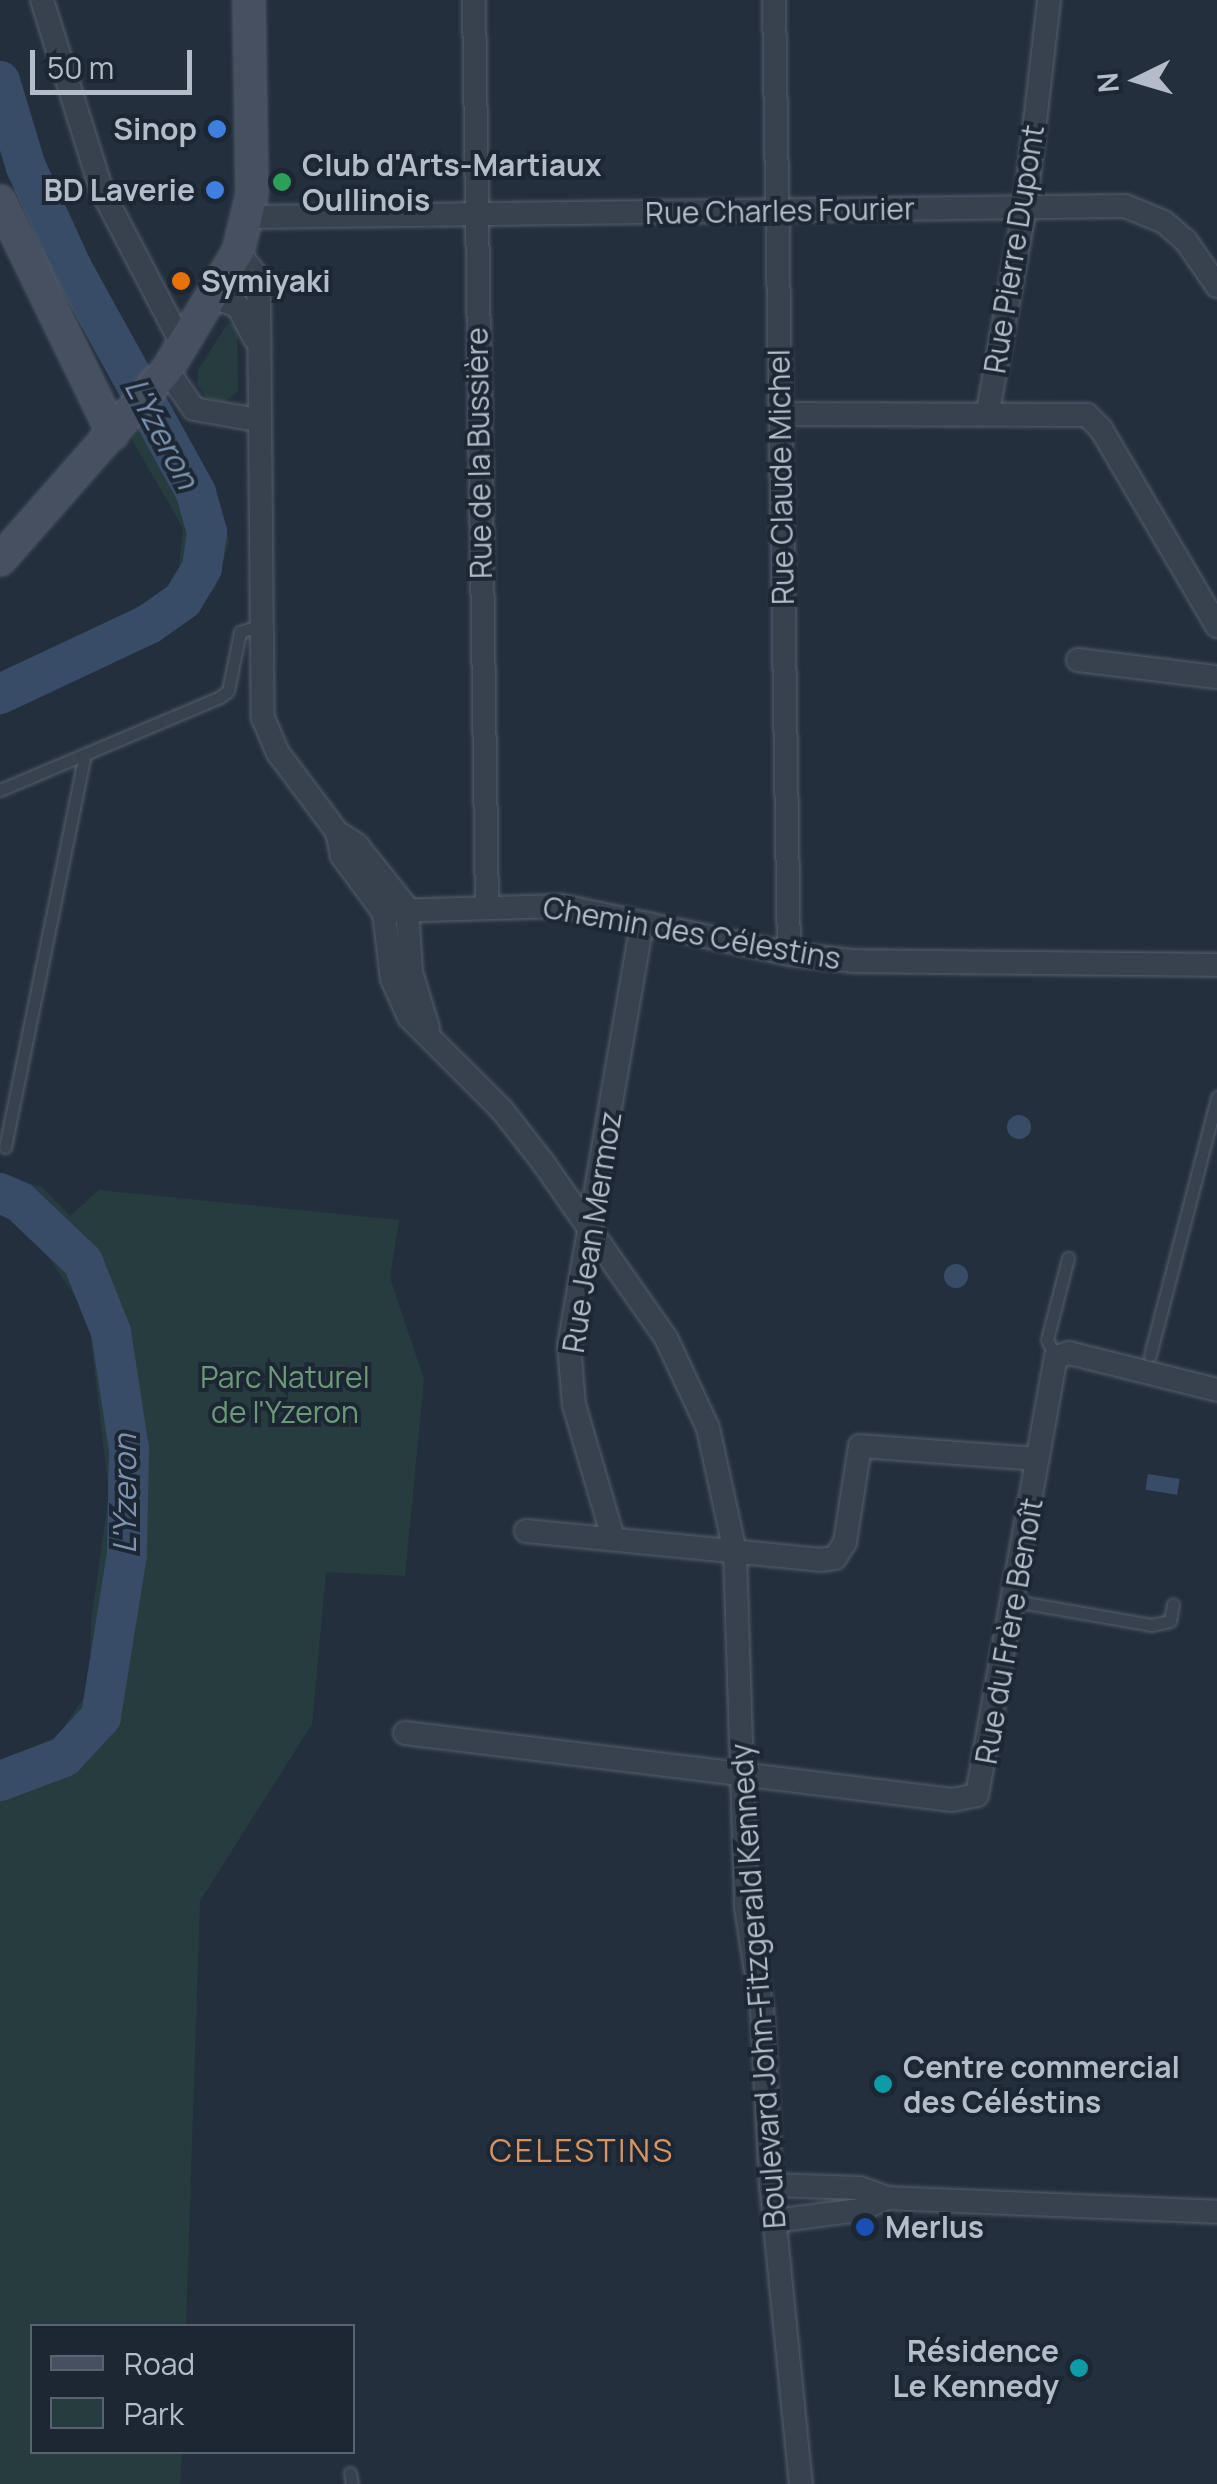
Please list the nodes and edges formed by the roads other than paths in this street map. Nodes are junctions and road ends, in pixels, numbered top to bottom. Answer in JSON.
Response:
{"nodes":[{"id":1,"x":42,"y":0,"type":"edge"},
{"id":2,"x":249,"y":0,"type":"edge"},
{"id":3,"x":474,"y":0,"type":"edge"},
{"id":4,"x":774,"y":0,"type":"edge"},
{"id":5,"x":1049,"y":0,"type":"edge"},
{"id":6,"x":0,"y":201,"type":"edge"},
{"id":7,"x":1024,"y":208,"type":"junction"},
{"id":8,"x":776,"y":211,"type":"junction"},
{"id":9,"x":476,"y":215,"type":"junction"},
{"id":10,"x":250,"y":217,"type":"junction"},
{"id":11,"x":10,"y":243,"type":"edge"},
{"id":12,"x":238,"y":252,"type":"junction"},
{"id":13,"x":1217,"y":286,"type":"edge"},
{"id":14,"x":216,"y":298,"type":"junction"},
{"id":15,"x":256,"y":345,"type":"junction"},
{"id":16,"x":170,"y":367,"type":"junction"},
{"id":17,"x":988,"y":411,"type":"junction"},
{"id":18,"x":780,"y":414,"type":"junction"},
{"id":19,"x":258,"y":420,"type":"junction"},
{"id":20,"x":118,"y":429,"type":"junction"},
{"id":21,"x":5,"y":548,"type":"edge"},
{"id":22,"x":259,"y":626,"type":"junction"},
{"id":23,"x":1217,"y":626,"type":"edge"},
{"id":24,"x":1078,"y":660,"type":"dead end"},
{"id":25,"x":1217,"y":677,"type":"edge"},
{"id":26,"x":85,"y":754,"type":"junction"},
{"id":27,"x":0,"y":790,"type":"edge"},
{"id":28,"x":337,"y":832,"type":"junction"},
{"id":29,"x":487,"y":906,"type":"junction"},
{"id":30,"x":407,"y":908,"type":"junction"},
{"id":31,"x":384,"y":913,"type":"junction"},
{"id":32,"x":642,"y":924,"type":"junction"},
{"id":33,"x":789,"y":954,"type":"junction"},
{"id":34,"x":1217,"y":965,"type":"edge"},
{"id":35,"x":433,"y":1042,"type":"junction"},
{"id":36,"x":1217,"y":1097,"type":"edge"},
{"id":37,"x":5,"y":1148,"type":"dead end"},
{"id":38,"x":589,"y":1234,"type":"junction"},
{"id":39,"x":1068,"y":1258,"type":"dead end"},
{"id":40,"x":1150,"y":1356,"type":"dead end"},
{"id":41,"x":1056,"y":1357,"type":"junction"},
{"id":42,"x":1217,"y":1390,"type":"edge"},
{"id":43,"x":1038,"y":1459,"type":"junction"},
{"id":44,"x":526,"y":1531,"type":"dead end"},
{"id":45,"x":613,"y":1538,"type":"junction"},
{"id":46,"x":734,"y":1552,"type":"junction"},
{"id":47,"x":1014,"y":1601,"type":"junction"},
{"id":48,"x":1173,"y":1604,"type":"dead end"},
{"id":49,"x":405,"y":1733,"type":"dead end"},
{"id":50,"x":740,"y":1775,"type":"junction"},
{"id":51,"x":771,"y":2185,"type":"junction"},
{"id":52,"x":887,"y":2198,"type":"junction"},
{"id":53,"x":1217,"y":2212,"type":"edge"},
{"id":54,"x":774,"y":2222,"type":"junction"},
{"id":55,"x":801,"y":2484,"type":"edge"}],
"edges":[{"from":1,"to":16,"type":"street"},
{"from":2,"to":10,"type":"main road"},
{"from":3,"to":9,"type":"street","name":"Rue de la Bussière"},
{"from":4,"to":8,"type":"street","name":"Rue Claude Michel"},
{"from":5,"to":7,"type":"street","name":"Rue Pierre Dupont"},
{"from":6,"to":11,"type":"main road"},
{"from":7,"to":8,"type":"street","name":"Rue Charles Fourier"},
{"from":7,"to":13,"type":"street","name":"Rue Charles Fourier"},
{"from":7,"to":17,"type":"street","name":"Rue Pierre Dupont"},
{"from":8,"to":9,"type":"street","name":"Rue Charles Fourier"},
{"from":8,"to":18,"type":"street","name":"Rue Claude Michel"},
{"from":9,"to":10,"type":"street","name":"Rue Charles Fourier"},
{"from":9,"to":29,"type":"street","name":"Rue de la Bussière"},
{"from":10,"to":12,"type":"main road"},
{"from":11,"to":20,"type":"main road"},
{"from":12,"to":14,"type":"main road"},
{"from":12,"to":15,"type":"street"},
{"from":14,"to":15,"type":"street"},
{"from":14,"to":16,"type":"main road"},
{"from":15,"to":19,"type":"street"},
{"from":16,"to":19,"type":"street"},
{"from":16,"to":20,"type":"main road"},
{"from":17,"to":18,"type":"street","name":"Rue Pierre Dupont"},
{"from":17,"to":23,"type":"street"},
{"from":18,"to":33,"type":"street","name":"Rue Claude Michel"},
{"from":19,"to":22,"type":"street"},
{"from":20,"to":21,"type":"main road"},
{"from":22,"to":26,"type":"lane"},
{"from":22,"to":28,"type":"street"},
{"from":24,"to":25,"type":"street"},
{"from":26,"to":27,"type":"lane"},
{"from":26,"to":37,"type":"lane"},
{"from":28,"to":30,"type":"street"},
{"from":28,"to":31,"type":"street"},
{"from":29,"to":30,"type":"street","name":"Chemin des Célestins"},
{"from":29,"to":32,"type":"street","name":"Chemin des Célestins"},
{"from":30,"to":31,"type":"street","name":"Chemin des Célestins"},
{"from":30,"to":35,"type":"street","name":"Boulevard John-Fitzgerald Kennedy"},
{"from":31,"to":35,"type":"street","name":"Boulevard John-Fitzgerald Kennedy"},
{"from":32,"to":33,"type":"street","name":"Chemin des Célestins"},
{"from":32,"to":38,"type":"street","name":"Rue Jean Mermoz"},
{"from":33,"to":34,"type":"street","name":"Chemin des Célestins"},
{"from":35,"to":38,"type":"street","name":"Boulevard John-Fitzgerald Kennedy"},
{"from":36,"to":40,"type":"lane"},
{"from":38,"to":45,"type":"street","name":"Rue Jean Mermoz"},
{"from":38,"to":46,"type":"street","name":"Boulevard John-Fitzgerald Kennedy"},
{"from":39,"to":41,"type":"lane"},
{"from":41,"to":42,"type":"street"},
{"from":41,"to":43,"type":"street","name":"Rue du Frère Benoît"},
{"from":43,"to":46,"type":"street"},
{"from":43,"to":47,"type":"street","name":"Rue du Frère Benoît"},
{"from":44,"to":45,"type":"street"},
{"from":45,"to":46,"type":"street"},
{"from":46,"to":50,"type":"street","name":"Boulevard John-Fitzgerald Kennedy"},
{"from":47,"to":48,"type":"lane"},
{"from":47,"to":50,"type":"street","name":"Rue du Frère Benoît"},
{"from":49,"to":50,"type":"street","name":"Rue du Frère Benoît"},
{"from":50,"to":51,"type":"street","name":"Boulevard John-Fitzgerald Kennedy"},
{"from":51,"to":52,"type":"street"},
{"from":51,"to":54,"type":"street","name":"Boulevard John-Fitzgerald Kennedy"},
{"from":52,"to":53,"type":"street"},
{"from":52,"to":54,"type":"street"},
{"from":54,"to":55,"type":"street","name":"Boulevard John-Fitzgerald Kennedy"}]}
